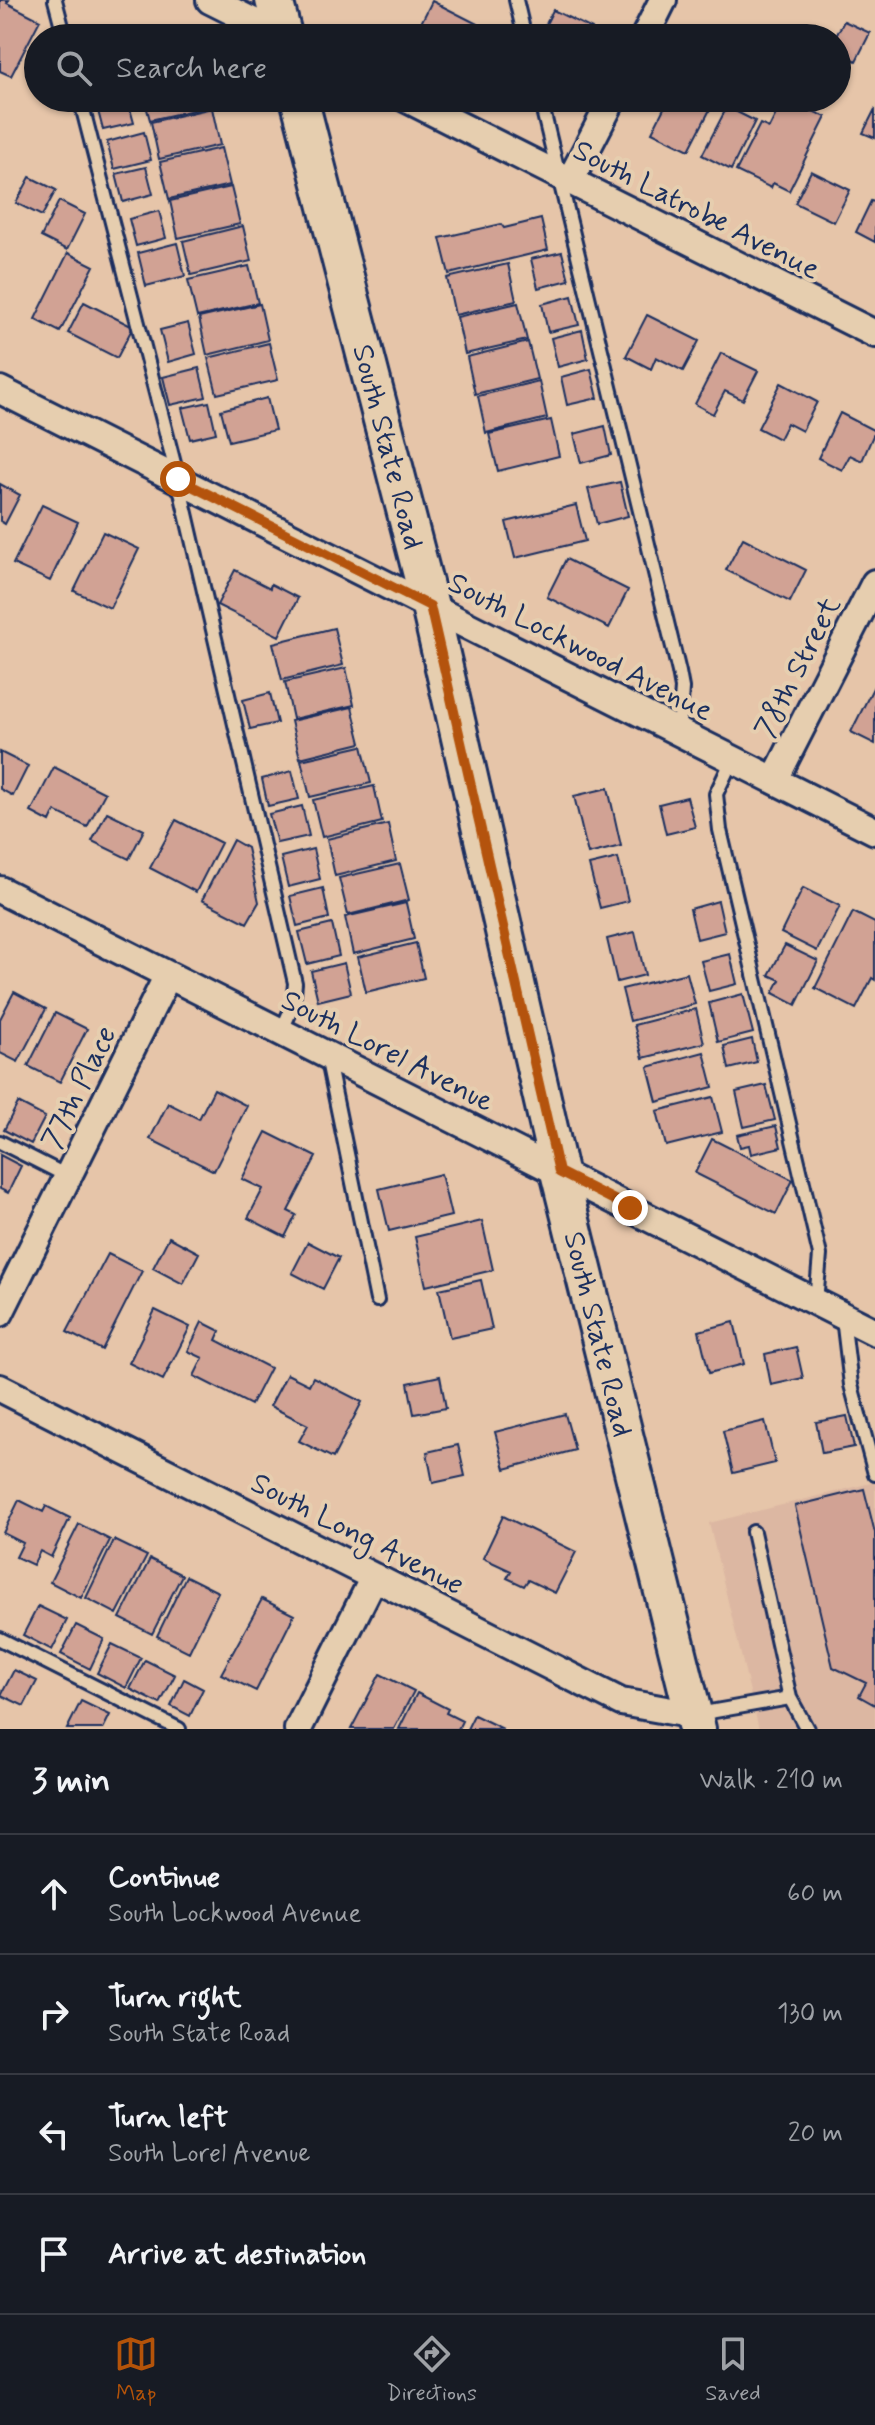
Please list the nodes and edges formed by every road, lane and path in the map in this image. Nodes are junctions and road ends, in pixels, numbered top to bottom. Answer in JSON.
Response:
{"nodes":[{"id":1,"x":55,"y":0,"type":"edge"},
{"id":2,"x":210,"y":0,"type":"edge"},
{"id":3,"x":274,"y":0,"type":"edge"},
{"id":4,"x":516,"y":0,"type":"edge"},
{"id":5,"x":663,"y":0,"type":"edge"},
{"id":6,"x":61,"y":24,"type":"edge"},
{"id":7,"x":257,"y":24,"type":"edge"},
{"id":8,"x":280,"y":24,"type":"edge"},
{"id":9,"x":522,"y":24,"type":"edge"},
{"id":10,"x":651,"y":24,"type":"edge"},
{"id":11,"x":84,"y":112,"type":"edge"},
{"id":12,"x":303,"y":112,"type":"edge"},
{"id":13,"x":433,"y":112,"type":"edge"},
{"id":14,"x":544,"y":112,"type":"edge"},
{"id":15,"x":604,"y":112,"type":"edge"},
{"id":16,"x":564,"y":178,"type":"junction"},
{"id":17,"x":875,"y":334,"type":"edge"},
{"id":18,"x":0,"y":390,"type":"edge"},
{"id":19,"x":178,"y":479,"type":"junction"},
{"id":20,"x":875,"y":583,"type":"edge"},
{"id":21,"x":430,"y":606,"type":"junction"},
{"id":22,"x":679,"y":731,"type":"junction"},
{"id":23,"x":733,"y":758,"type":"junction"},
{"id":24,"x":775,"y":779,"type":"junction"},
{"id":25,"x":875,"y":831,"type":"edge"},
{"id":26,"x":0,"y":890,"type":"edge"},
{"id":27,"x":168,"y":975,"type":"junction"},
{"id":28,"x":281,"y":1032,"type":"junction"},
{"id":29,"x":326,"y":1055,"type":"junction"},
{"id":30,"x":0,"y":1142,"type":"edge"},
{"id":31,"x":559,"y":1172,"type":"junction"},
{"id":32,"x":69,"y":1177,"type":"junction"},
{"id":33,"x":377,"y":1300,"type":"dead end"},
{"id":34,"x":816,"y":1302,"type":"junction"},
{"id":35,"x":0,"y":1313,"type":"edge"},
{"id":36,"x":842,"y":1315,"type":"junction"},
{"id":37,"x":875,"y":1332,"type":"edge"},
{"id":38,"x":0,"y":1388,"type":"edge"},
{"id":39,"x":875,"y":1474,"type":"edge"},
{"id":40,"x":753,"y":1532,"type":"dead end"},
{"id":41,"x":374,"y":1577,"type":"junction"},
{"id":42,"x":0,"y":1639,"type":"edge"},
{"id":43,"x":790,"y":1698,"type":"junction"},
{"id":44,"x":696,"y":1722,"type":"edge"},
{"id":45,"x":179,"y":1729,"type":"edge"},
{"id":46,"x":298,"y":1729,"type":"edge"},
{"id":47,"x":807,"y":1729,"type":"edge"}],
"edges":[{"from":1,"to":6,"type":"lane"},
{"from":2,"to":7,"type":"street"},
{"from":3,"to":8,"type":"street"},
{"from":4,"to":9,"type":"lane"},
{"from":5,"to":10,"type":"street"},
{"from":11,"to":19,"type":"lane"},
{"from":12,"to":21,"type":"street","name":"South State Road"},
{"from":13,"to":16,"type":"street","name":"South Latrobe Avenue"},
{"from":14,"to":16,"type":"lane"},
{"from":15,"to":16,"type":"street"},
{"from":16,"to":17,"type":"street","name":"South Latrobe Avenue"},
{"from":16,"to":22,"type":"lane"},
{"from":18,"to":19,"type":"street","name":"South Lockwood Avenue"},
{"from":19,"to":21,"type":"street","name":"South Lockwood Avenue"},
{"from":19,"to":28,"type":"lane"},
{"from":20,"to":24,"type":"street","name":"78th Street"},
{"from":21,"to":22,"type":"street","name":"South Lockwood Avenue"},
{"from":21,"to":31,"type":"street","name":"South State Road"},
{"from":22,"to":23,"type":"street","name":"South Lockwood Avenue"},
{"from":23,"to":24,"type":"street","name":"South Lockwood Avenue"},
{"from":23,"to":34,"type":"lane"},
{"from":24,"to":25,"type":"street","name":"South Lockwood Avenue"},
{"from":26,"to":27,"type":"street","name":"South Lorel Avenue"},
{"from":27,"to":28,"type":"street","name":"South Lorel Avenue"},
{"from":27,"to":32,"type":"street","name":"77th Place"},
{"from":28,"to":29,"type":"street","name":"South Lorel Avenue"},
{"from":29,"to":31,"type":"street","name":"South Lorel Avenue"},
{"from":29,"to":33,"type":"lane"},
{"from":30,"to":32,"type":"lane"},
{"from":31,"to":34,"type":"street","name":"South Lorel Avenue"},
{"from":31,"to":44,"type":"street","name":"South State Road"},
{"from":32,"to":35,"type":"street","name":"77th Place"},
{"from":34,"to":36,"type":"street","name":"South Lorel Avenue"},
{"from":36,"to":37,"type":"street","name":"South Lorel Avenue"},
{"from":36,"to":39,"type":"lane"},
{"from":38,"to":41,"type":"street","name":"South Long Avenue"},
{"from":40,"to":43,"type":"lane"},
{"from":41,"to":44,"type":"street","name":"South Long Avenue"},
{"from":41,"to":46,"type":"street"},
{"from":42,"to":45,"type":"lane"},
{"from":43,"to":44,"type":"lane"},
{"from":43,"to":47,"type":"lane"}]}
